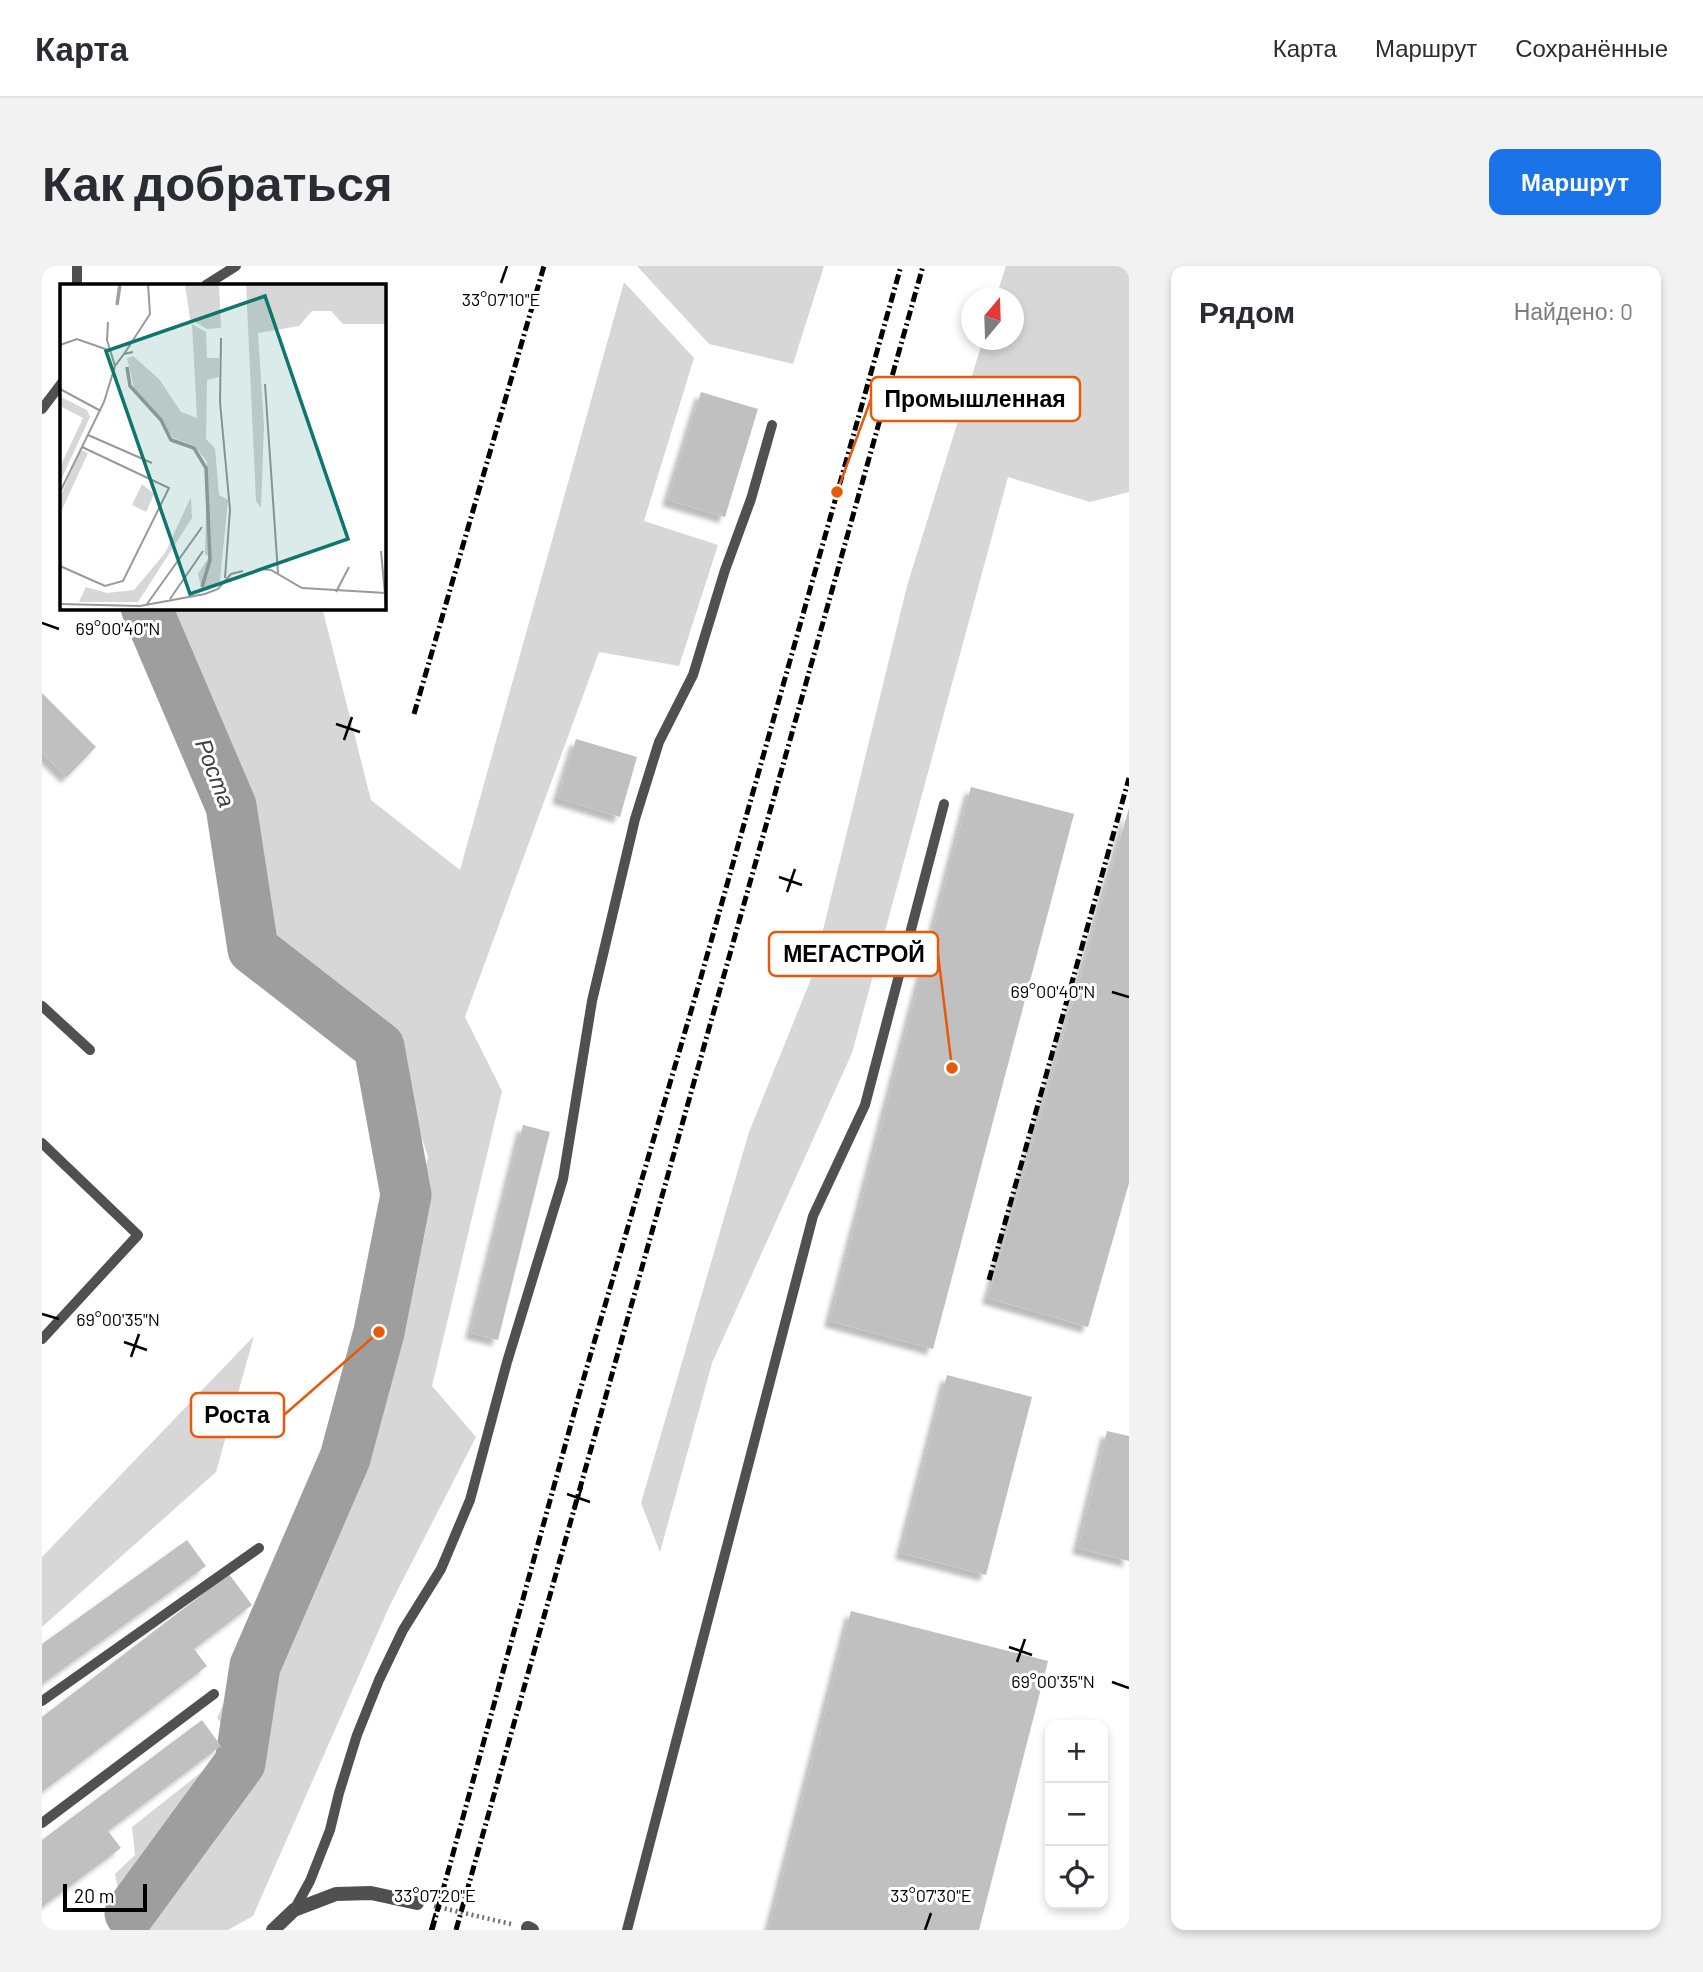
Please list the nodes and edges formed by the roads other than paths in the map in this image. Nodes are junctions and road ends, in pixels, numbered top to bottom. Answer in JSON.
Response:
{"nodes":[{"id":1,"x":67,"y":266,"type":"edge"},
{"id":2,"x":77,"y":266,"type":"edge"},
{"id":3,"x":236,"y":266,"type":"edge"},
{"id":4,"x":78,"y":282,"type":"edge"},
{"id":5,"x":208,"y":284,"type":"edge"},
{"id":6,"x":60,"y":385,"type":"edge"},
{"id":7,"x":42,"y":409,"type":"edge"},
{"id":8,"x":772,"y":425,"type":"dead end"},
{"id":9,"x":944,"y":804,"type":"dead end"},
{"id":10,"x":42,"y":1006,"type":"edge"},
{"id":11,"x":90,"y":1050,"type":"dead end"},
{"id":12,"x":42,"y":1143,"type":"edge"},
{"id":13,"x":42,"y":1339,"type":"edge"},
{"id":14,"x":259,"y":1548,"type":"dead end"},
{"id":15,"x":214,"y":1694,"type":"dead end"},
{"id":16,"x":42,"y":1702,"type":"edge"},
{"id":17,"x":42,"y":1823,"type":"edge"},
{"id":18,"x":418,"y":1903,"type":"dead end"},
{"id":19,"x":294,"y":1910,"type":"junction"},
{"id":20,"x":273,"y":1930,"type":"edge"},
{"id":21,"x":627,"y":1930,"type":"edge"}],
"edges":[{"from":1,"to":4,"type":"lane"},
{"from":2,"to":4,"type":"lane"},
{"from":3,"to":5,"type":"lane"},
{"from":6,"to":7,"type":"lane"},
{"from":8,"to":19,"type":"lane"},
{"from":9,"to":21,"type":"lane"},
{"from":10,"to":11,"type":"lane"},
{"from":12,"to":13,"type":"lane"},
{"from":14,"to":16,"type":"lane"},
{"from":15,"to":17,"type":"lane"},
{"from":18,"to":19,"type":"street"},
{"from":19,"to":20,"type":"street"}]}
